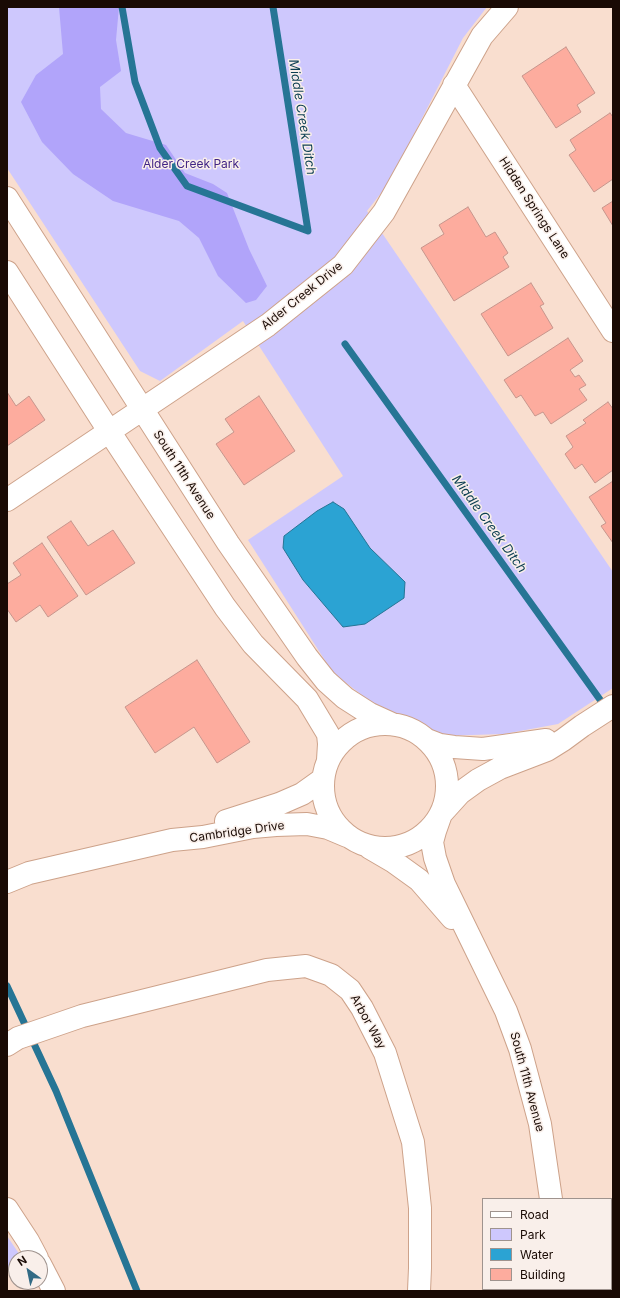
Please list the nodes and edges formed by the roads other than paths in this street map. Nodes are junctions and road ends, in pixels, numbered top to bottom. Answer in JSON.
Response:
{"nodes":[{"id":1,"x":507,"y":7,"type":"edge"},
{"id":2,"x":454,"y":85,"type":"junction"},
{"id":3,"x":7,"y":198,"type":"edge"},
{"id":4,"x":7,"y":272,"type":"edge"},
{"id":5,"x":613,"y":331,"type":"edge"},
{"id":6,"x":142,"y":409,"type":"junction"},
{"id":7,"x":109,"y":431,"type":"junction"},
{"id":8,"x":7,"y":500,"type":"edge"},
{"id":9,"x":613,"y":706,"type":"edge"},
{"id":10,"x":392,"y":724,"type":"junction"},
{"id":11,"x":582,"y":726,"type":"junction"},
{"id":12,"x":427,"y":740,"type":"junction"},
{"id":13,"x":325,"y":769,"type":"junction"},
{"id":14,"x":441,"y":814,"type":"junction"},
{"id":15,"x":348,"y":836,"type":"junction"},
{"id":16,"x":172,"y":840,"type":"junction"},
{"id":17,"x":367,"y":846,"type":"junction"},
{"id":18,"x":7,"y":882,"type":"edge"},
{"id":19,"x":486,"y":969,"type":"junction"},
{"id":20,"x":7,"y":1045,"type":"edge"},
{"id":21,"x":551,"y":1198,"type":"edge"},
{"id":22,"x":7,"y":1209,"type":"edge"},
{"id":23,"x":33,"y":1250,"type":"edge"},
{"id":24,"x":48,"y":1279,"type":"edge"},
{"id":25,"x":54,"y":1291,"type":"edge"},
{"id":26,"x":418,"y":1291,"type":"edge"}],
"edges":[{"from":1,"to":2,"type":"street","name":"Alder Creek Drive"},
{"from":2,"to":5,"type":"street","name":"Hidden Springs Lane"},
{"from":2,"to":6,"type":"street","name":"Alder Creek Drive"},
{"from":3,"to":6,"type":"street","name":"South 11th Avenue"},
{"from":4,"to":7,"type":"street","name":"South 11th Avenue"},
{"from":6,"to":7,"type":"street","name":"Alder Creek Drive"},
{"from":6,"to":10,"type":"street","name":"South 11th Avenue"},
{"from":7,"to":8,"type":"street","name":"Alder Creek Drive"},
{"from":7,"to":13,"type":"street","name":"South 11th Avenue"},
{"from":9,"to":11,"type":"street"},
{"from":10,"to":12,"type":"street","name":"South 11th Avenue"},
{"from":10,"to":13,"type":"street","name":"South 11th Avenue"},
{"from":11,"to":12,"type":"street"},
{"from":11,"to":14,"type":"street"},
{"from":12,"to":14,"type":"street","name":"South 11th Avenue"},
{"from":13,"to":15,"type":"street","name":"South 11th Avenue"},
{"from":13,"to":16,"type":"street","name":"Cambridge Drive"},
{"from":14,"to":17,"type":"street","name":"South 11th Avenue"},
{"from":14,"to":19,"type":"street","name":"South 11th Avenue"},
{"from":15,"to":16,"type":"street","name":"Cambridge Drive"},
{"from":15,"to":17,"type":"street","name":"South 11th Avenue"},
{"from":16,"to":18,"type":"street","name":"Cambridge Drive"},
{"from":17,"to":19,"type":"street","name":"South 11th Avenue"},
{"from":19,"to":21,"type":"street","name":"South 11th Avenue"},
{"from":20,"to":26,"type":"street","name":"Arbor Way"},
{"from":22,"to":23,"type":"street"},
{"from":24,"to":25,"type":"street"}]}
